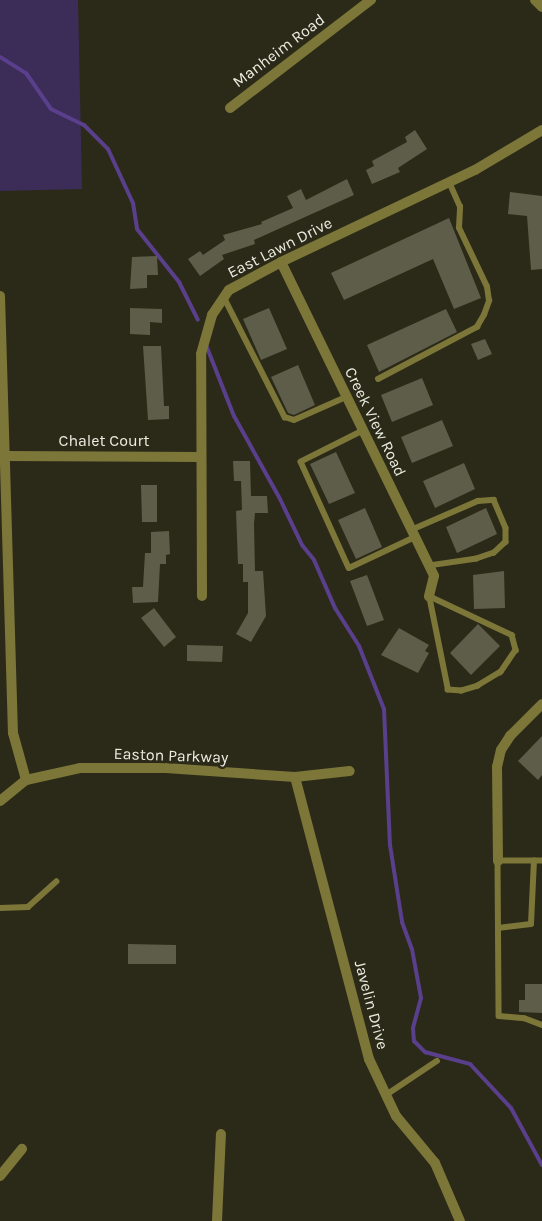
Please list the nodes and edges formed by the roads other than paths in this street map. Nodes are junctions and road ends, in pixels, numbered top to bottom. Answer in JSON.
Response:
{"nodes":[{"id":1,"x":371,"y":0,"type":"edge"},
{"id":2,"x":535,"y":0,"type":"edge"},
{"id":3,"x":542,"y":7,"type":"edge"},
{"id":4,"x":230,"y":108,"type":"dead end"},
{"id":5,"x":542,"y":130,"type":"edge"},
{"id":6,"x":449,"y":182,"type":"junction"},
{"id":7,"x":281,"y":262,"type":"junction"},
{"id":8,"x":0,"y":296,"type":"edge"},
{"id":9,"x":224,"y":298,"type":"junction"},
{"id":10,"x":378,"y":380,"type":"dead end"},
{"id":11,"x":346,"y":397,"type":"junction"},
{"id":12,"x":363,"y":431,"type":"junction"},
{"id":13,"x":6,"y":456,"type":"junction"},
{"id":14,"x":201,"y":457,"type":"junction"},
{"id":15,"x":413,"y":534,"type":"junction"},
{"id":16,"x":428,"y":566,"type":"junction"},
{"id":17,"x":202,"y":596,"type":"dead end"},
{"id":18,"x":429,"y":596,"type":"junction"},
{"id":19,"x":542,"y":704,"type":"edge"},
{"id":20,"x":350,"y":771,"type":"dead end"},
{"id":21,"x":295,"y":777,"type":"junction"},
{"id":22,"x":26,"y":780,"type":"junction"},
{"id":23,"x":0,"y":801,"type":"edge"},
{"id":24,"x":498,"y":861,"type":"junction"},
{"id":25,"x":534,"y":861,"type":"junction"},
{"id":26,"x":542,"y":862,"type":"edge"},
{"id":27,"x":56,"y":882,"type":"dead end"},
{"id":28,"x":0,"y":908,"type":"edge"},
{"id":29,"x":498,"y":928,"type":"junction"},
{"id":30,"x":542,"y":1025,"type":"edge"},
{"id":31,"x":437,"y":1061,"type":"dead end"},
{"id":32,"x":386,"y":1095,"type":"junction"},
{"id":33,"x":221,"y":1134,"type":"dead end"},
{"id":34,"x":22,"y":1148,"type":"dead end"},
{"id":35,"x":0,"y":1176,"type":"edge"},
{"id":36,"x":217,"y":1221,"type":"edge"},
{"id":37,"x":460,"y":1221,"type":"edge"}],
"edges":[{"from":1,"to":4,"type":"street","name":"Manheim Road"},
{"from":2,"to":3,"type":"street"},
{"from":5,"to":6,"type":"street","name":"East Lawn Drive"},
{"from":6,"to":7,"type":"street","name":"East Lawn Drive"},
{"from":6,"to":10,"type":"lane"},
{"from":7,"to":9,"type":"street","name":"East Lawn Drive"},
{"from":7,"to":11,"type":"street","name":"Creek View Road"},
{"from":8,"to":13,"type":"street"},
{"from":9,"to":11,"type":"lane"},
{"from":9,"to":14,"type":"street","name":"East Lawn Drive"},
{"from":11,"to":12,"type":"street","name":"Creek View Road"},
{"from":12,"to":15,"type":"street","name":"Creek View Road"},
{"from":12,"to":15,"type":"lane"},
{"from":13,"to":14,"type":"street","name":"Chalet Court"},
{"from":13,"to":22,"type":"street"},
{"from":14,"to":17,"type":"street","name":"East Lawn Drive"},
{"from":15,"to":16,"type":"street","name":"Creek View Road"},
{"from":15,"to":16,"type":"lane"},
{"from":16,"to":18,"type":"street","name":"Creek View Road"},
{"from":18,"to":18,"type":"lane"},
{"from":19,"to":24,"type":"street"},
{"from":20,"to":21,"type":"street","name":"Easton Parkway"},
{"from":21,"to":22,"type":"street","name":"Easton Parkway"},
{"from":21,"to":32,"type":"street","name":"Javelin Drive"},
{"from":22,"to":23,"type":"street","name":"Easton Parkway"},
{"from":24,"to":25,"type":"lane"},
{"from":24,"to":29,"type":"lane"},
{"from":25,"to":26,"type":"lane"},
{"from":25,"to":29,"type":"lane"},
{"from":27,"to":28,"type":"lane"},
{"from":29,"to":30,"type":"lane"},
{"from":31,"to":32,"type":"lane"},
{"from":32,"to":37,"type":"street","name":"Javelin Drive"},
{"from":33,"to":36,"type":"street"},
{"from":34,"to":35,"type":"street"}]}
